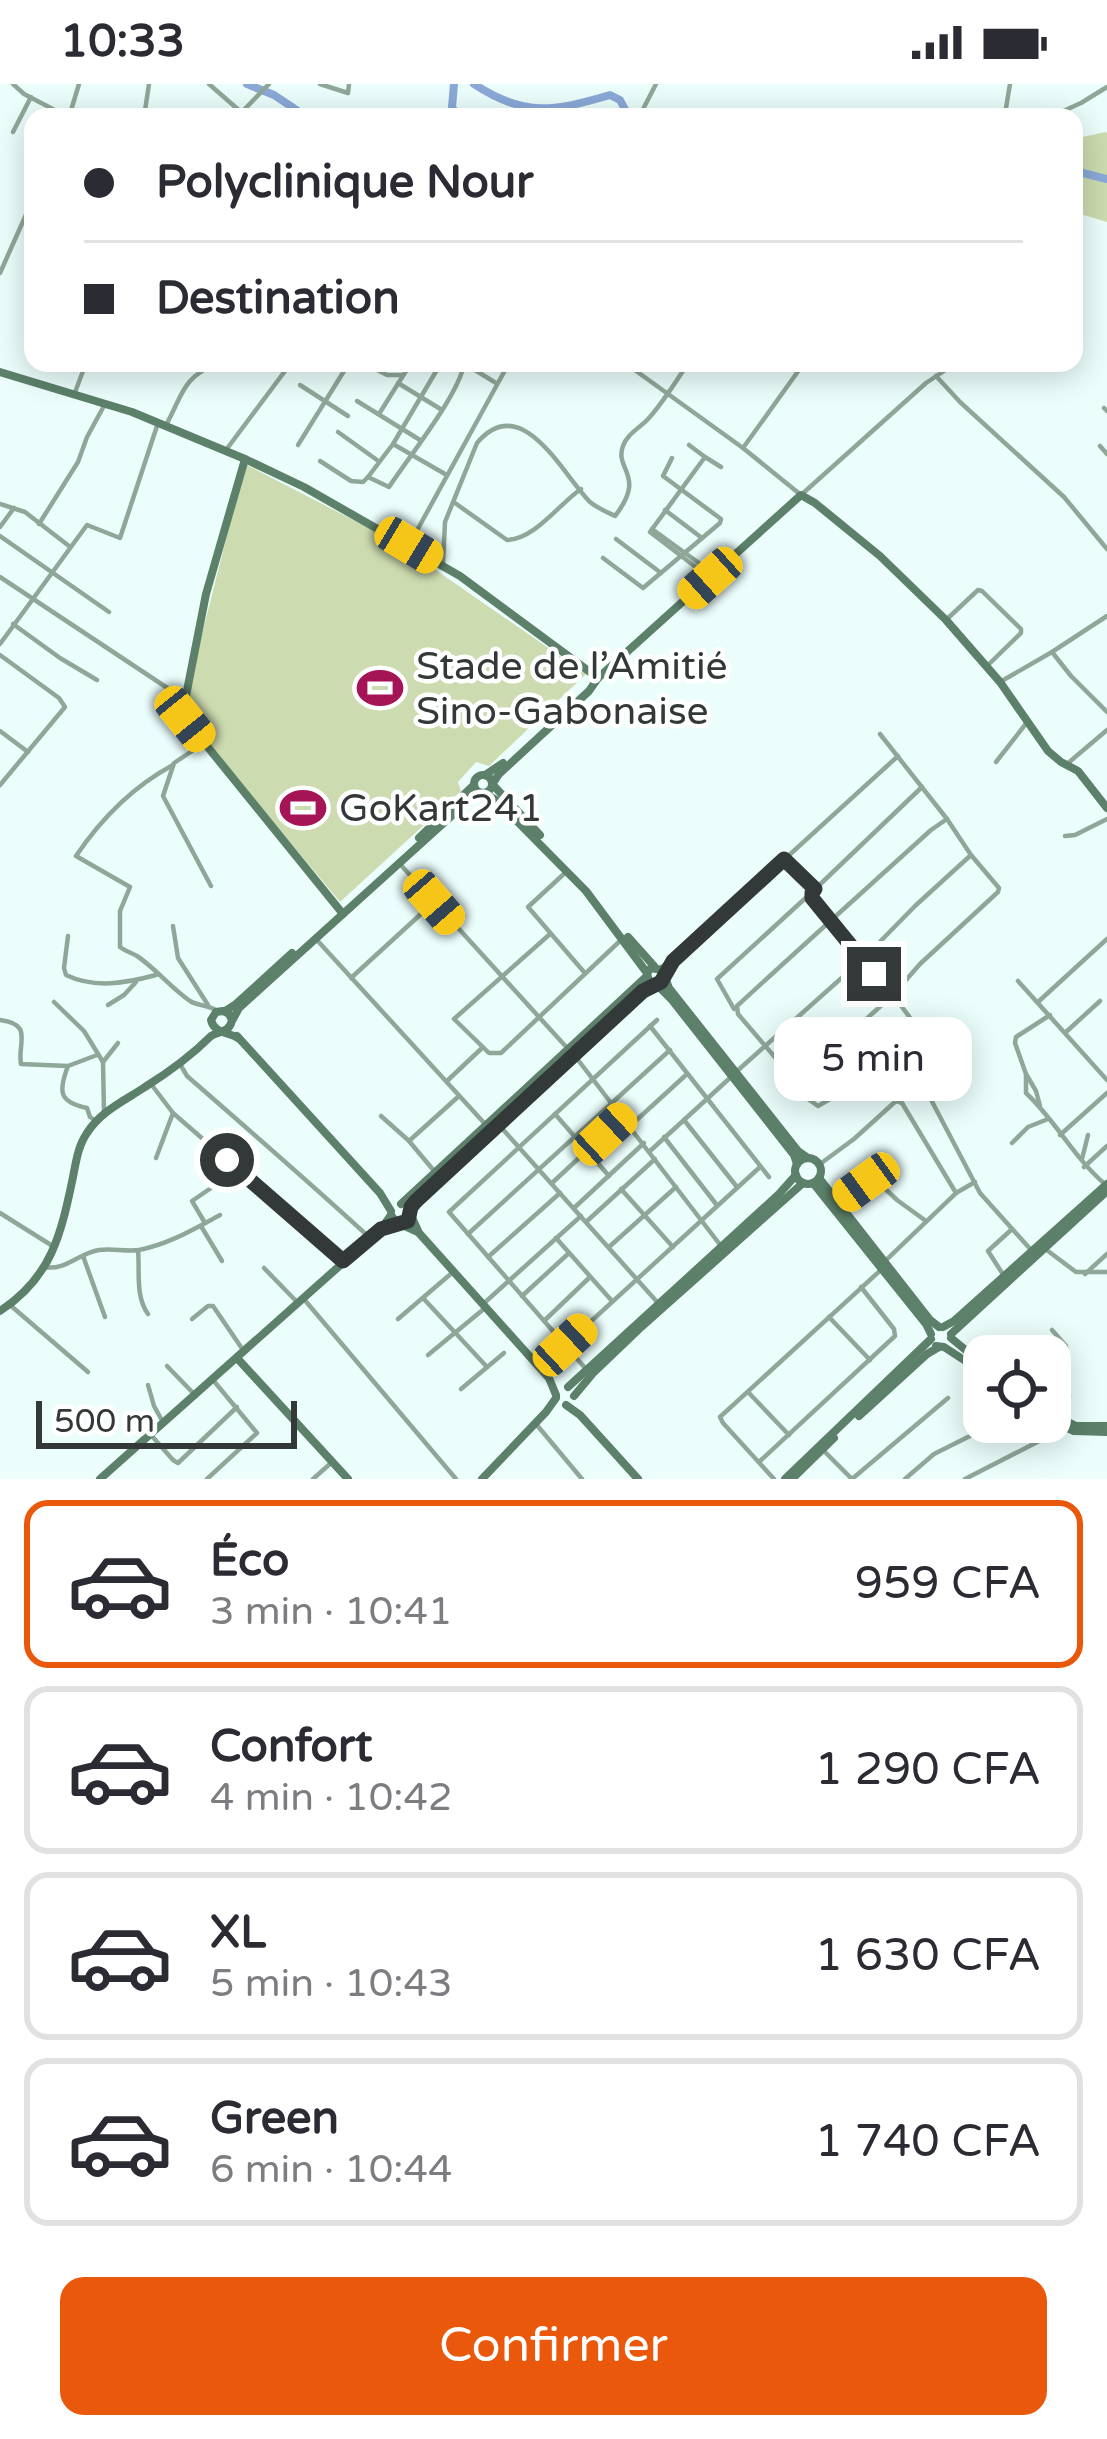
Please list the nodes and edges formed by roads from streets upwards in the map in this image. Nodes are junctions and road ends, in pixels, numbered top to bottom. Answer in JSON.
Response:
{"nodes":[{"id":1,"x":13,"y":84,"type":"edge"},
{"id":2,"x":209,"y":84,"type":"edge"},
{"id":3,"x":269,"y":84,"type":"edge"},
{"id":4,"x":320,"y":84,"type":"edge"},
{"id":5,"x":349,"y":84,"type":"edge"},
{"id":6,"x":1107,"y":87,"type":"edge"},
{"id":7,"x":31,"y":97,"type":"junction"},
{"id":8,"x":25,"y":108,"type":"edge"},
{"id":9,"x":51,"y":108,"type":"edge"},
{"id":10,"x":233,"y":108,"type":"edge"},
{"id":11,"x":245,"y":108,"type":"edge"},
{"id":12,"x":1067,"y":108,"type":"edge"},
{"id":13,"x":24,"y":111,"type":"edge"},
{"id":14,"x":13,"y":132,"type":"dead end"},
{"id":15,"x":24,"y":219,"type":"edge"},
{"id":16,"x":0,"y":273,"type":"edge"},
{"id":17,"x":0,"y":372,"type":"edge"},
{"id":18,"x":83,"y":372,"type":"edge"},
{"id":19,"x":202,"y":372,"type":"edge"},
{"id":20,"x":282,"y":372,"type":"edge"},
{"id":21,"x":343,"y":372,"type":"edge"},
{"id":22,"x":381,"y":372,"type":"edge"},
{"id":23,"x":436,"y":372,"type":"edge"},
{"id":24,"x":463,"y":372,"type":"edge"},
{"id":25,"x":479,"y":372,"type":"edge"},
{"id":26,"x":504,"y":372,"type":"edge"},
{"id":27,"x":638,"y":372,"type":"edge"},
{"id":28,"x":682,"y":372,"type":"edge"},
{"id":29,"x":798,"y":372,"type":"edge"},
{"id":30,"x":942,"y":372,"type":"edge"},
{"id":31,"x":403,"y":374,"type":"joint"},
{"id":32,"x":936,"y":376,"type":"junction"},
{"id":33,"x":398,"y":383,"type":"junction"},
{"id":34,"x":498,"y":384,"type":"junction"},
{"id":35,"x":300,"y":385,"type":"dead end"},
{"id":36,"x":668,"y":392,"type":"junction"},
{"id":37,"x":74,"y":395,"type":"junction"},
{"id":38,"x":421,"y":397,"type":"junction"},
{"id":39,"x":325,"y":399,"type":"junction"},
{"id":40,"x":357,"y":401,"type":"dead end"},
{"id":41,"x":105,"y":404,"type":"junction"},
{"id":42,"x":442,"y":410,"type":"junction"},
{"id":43,"x":348,"y":416,"type":"dead end"},
{"id":44,"x":378,"y":416,"type":"junction"},
{"id":45,"x":162,"y":424,"type":"junction"},
{"id":46,"x":402,"y":430,"type":"junction"},
{"id":47,"x":338,"y":433,"type":"dead end"},
{"id":48,"x":420,"y":440,"type":"junction"},
{"id":49,"x":393,"y":444,"type":"junction"},
{"id":50,"x":298,"y":445,"type":"dead end"},
{"id":51,"x":689,"y":445,"type":"dead end"},
{"id":52,"x":1100,"y":446,"type":"dead end"},
{"id":53,"x":743,"y":448,"type":"junction"},
{"id":54,"x":226,"y":451,"type":"junction"},
{"id":55,"x":1107,"y":454,"type":"edge"},
{"id":56,"x":410,"y":455,"type":"junction"},
{"id":57,"x":705,"y":457,"type":"junction"},
{"id":58,"x":672,"y":458,"type":"dead end"},
{"id":59,"x":245,"y":459,"type":"junction"},
{"id":60,"x":320,"y":460,"type":"dead end"},
{"id":61,"x":378,"y":460,"type":"junction"},
{"id":62,"x":722,"y":467,"type":"dead end"},
{"id":63,"x":447,"y":476,"type":"junction"},
{"id":64,"x":368,"y":477,"type":"junction"},
{"id":65,"x":581,"y":489,"type":"junction"},
{"id":66,"x":679,"y":490,"type":"junction"},
{"id":67,"x":801,"y":495,"type":"junction"},
{"id":68,"x":453,"y":502,"type":"junction"},
{"id":69,"x":0,"y":504,"type":"edge"},
{"id":70,"x":14,"y":508,"type":"junction"},
{"id":71,"x":665,"y":510,"type":"junction"},
{"id":72,"x":39,"y":524,"type":"junction"},
{"id":73,"x":0,"y":527,"type":"edge"},
{"id":74,"x":0,"y":536,"type":"edge"},
{"id":75,"x":702,"y":538,"type":"junction"},
{"id":76,"x":616,"y":539,"type":"dead end"},
{"id":77,"x":409,"y":545,"type":"junction"},
{"id":78,"x":70,"y":546,"type":"junction"},
{"id":79,"x":1107,"y":549,"type":"edge"},
{"id":80,"x":684,"y":555,"type":"junction"},
{"id":81,"x":602,"y":558,"type":"dead end"},
{"id":82,"x":443,"y":566,"type":"junction"},
{"id":83,"x":51,"y":573,"type":"junction"},
{"id":84,"x":662,"y":573,"type":"junction"},
{"id":85,"x":712,"y":576,"type":"junction"},
{"id":86,"x":3,"y":578,"type":"edge"},
{"id":87,"x":0,"y":589,"type":"edge"},
{"id":88,"x":32,"y":598,"type":"junction"},
{"id":89,"x":109,"y":612,"type":"dead end"},
{"id":90,"x":1104,"y":618,"type":"edge"},
{"id":91,"x":946,"y":620,"type":"junction"},
{"id":92,"x":14,"y":624,"type":"junction"},
{"id":93,"x":1107,"y":628,"type":"edge"},
{"id":94,"x":0,"y":644,"type":"edge"},
{"id":95,"x":1052,"y":652,"type":"junction"},
{"id":96,"x":0,"y":655,"type":"edge"},
{"id":97,"x":988,"y":666,"type":"junction"},
{"id":98,"x":97,"y":680,"type":"dead end"},
{"id":99,"x":596,"y":680,"type":"junction"},
{"id":100,"x":1000,"y":682,"type":"junction"},
{"id":101,"x":1107,"y":691,"type":"edge"},
{"id":102,"x":184,"y":699,"type":"junction"},
{"id":103,"x":1094,"y":699,"type":"junction"},
{"id":104,"x":1107,"y":712,"type":"edge"},
{"id":105,"x":1028,"y":721,"type":"junction"},
{"id":106,"x":1107,"y":730,"type":"edge"},
{"id":107,"x":0,"y":731,"type":"edge"},
{"id":108,"x":880,"y":734,"type":"dead end"},
{"id":109,"x":204,"y":743,"type":"junction"},
{"id":110,"x":28,"y":752,"type":"junction"},
{"id":111,"x":898,"y":756,"type":"junction"},
{"id":112,"x":996,"y":762,"type":"dead end"},
{"id":113,"x":1067,"y":764,"type":"junction"},
{"id":114,"x":173,"y":765,"type":"junction"},
{"id":115,"x":485,"y":775,"type":"junction"},
{"id":116,"x":493,"y":784,"type":"junction"},
{"id":117,"x":0,"y":785,"type":"edge"},
{"id":118,"x":922,"y":787,"type":"junction"},
{"id":119,"x":480,"y":791,"type":"junction"},
{"id":120,"x":1107,"y":808,"type":"edge"},
{"id":121,"x":947,"y":819,"type":"junction"},
{"id":122,"x":1107,"y":819,"type":"edge"},
{"id":123,"x":1065,"y":836,"type":"dead end"},
{"id":124,"x":971,"y":856,"type":"junction"},
{"id":125,"x":784,"y":859,"type":"junction"},
{"id":126,"x":399,"y":863,"type":"junction"},
{"id":127,"x":568,"y":870,"type":"junction"},
{"id":128,"x":211,"y":886,"type":"dead end"},
{"id":129,"x":813,"y":891,"type":"junction"},
{"id":130,"x":434,"y":902,"type":"junction"},
{"id":131,"x":341,"y":912,"type":"junction"},
{"id":132,"x":832,"y":920,"type":"junction"},
{"id":133,"x":173,"y":926,"type":"dead end"},
{"id":134,"x":550,"y":934,"type":"junction"},
{"id":135,"x":68,"y":936,"type":"dead end"},
{"id":136,"x":624,"y":938,"type":"junction"},
{"id":137,"x":316,"y":939,"type":"junction"},
{"id":138,"x":1107,"y":939,"type":"edge"},
{"id":139,"x":864,"y":958,"type":"junction"},
{"id":140,"x":584,"y":972,"type":"junction"},
{"id":141,"x":156,"y":975,"type":"junction"},
{"id":142,"x":500,"y":976,"type":"junction"},
{"id":143,"x":656,"y":976,"type":"junction"},
{"id":144,"x":351,"y":978,"type":"junction"},
{"id":145,"x":140,"y":979,"type":"junction"},
{"id":146,"x":1018,"y":981,"type":"dead end"},
{"id":147,"x":893,"y":995,"type":"junction"},
{"id":148,"x":1100,"y":1001,"type":"dead end"},
{"id":149,"x":54,"y":1002,"type":"dead end"},
{"id":150,"x":1038,"y":1002,"type":"junction"},
{"id":151,"x":108,"y":1005,"type":"dead end"},
{"id":152,"x":215,"y":1013,"type":"junction"},
{"id":153,"x":738,"y":1014,"type":"junction"},
{"id":154,"x":1050,"y":1015,"type":"junction"},
{"id":155,"x":540,"y":1016,"type":"junction"},
{"id":156,"x":0,"y":1020,"type":"edge"},
{"id":157,"x":657,"y":1020,"type":"dead end"},
{"id":158,"x":232,"y":1022,"type":"junction"},
{"id":159,"x":914,"y":1024,"type":"junction"},
{"id":160,"x":650,"y":1026,"type":"junction"},
{"id":161,"x":222,"y":1031,"type":"junction"},
{"id":162,"x":1066,"y":1032,"type":"junction"},
{"id":163,"x":238,"y":1038,"type":"junction"},
{"id":164,"x":929,"y":1042,"type":"dead end"},
{"id":165,"x":118,"y":1043,"type":"dead end"},
{"id":166,"x":203,"y":1044,"type":"junction"},
{"id":167,"x":766,"y":1047,"type":"junction"},
{"id":168,"x":482,"y":1048,"type":"junction"},
{"id":169,"x":670,"y":1050,"type":"junction"},
{"id":170,"x":572,"y":1053,"type":"junction"},
{"id":171,"x":97,"y":1055,"type":"junction"},
{"id":172,"x":103,"y":1062,"type":"junction"},
{"id":173,"x":180,"y":1064,"type":"junction"},
{"id":174,"x":68,"y":1066,"type":"junction"},
{"id":175,"x":687,"y":1074,"type":"junction"},
{"id":176,"x":734,"y":1074,"type":"junction"},
{"id":177,"x":592,"y":1079,"type":"junction"},
{"id":178,"x":1107,"y":1080,"type":"edge"},
{"id":179,"x":446,"y":1082,"type":"junction"},
{"id":180,"x":796,"y":1082,"type":"junction"},
{"id":181,"x":151,"y":1084,"type":"junction"},
{"id":182,"x":927,"y":1092,"type":"dead end"},
{"id":183,"x":1107,"y":1093,"type":"edge"},
{"id":184,"x":459,"y":1096,"type":"junction"},
{"id":185,"x":708,"y":1100,"type":"junction"},
{"id":186,"x":611,"y":1102,"type":"junction"},
{"id":187,"x":173,"y":1113,"type":"junction"},
{"id":188,"x":555,"y":1114,"type":"junction"},
{"id":189,"x":381,"y":1116,"type":"dead end"},
{"id":190,"x":100,"y":1117,"type":"junction"},
{"id":191,"x":623,"y":1118,"type":"junction"},
{"id":192,"x":1048,"y":1119,"type":"junction"},
{"id":193,"x":684,"y":1120,"type":"junction"},
{"id":194,"x":499,"y":1125,"type":"junction"},
{"id":195,"x":630,"y":1126,"type":"junction"},
{"id":196,"x":487,"y":1127,"type":"junction"},
{"id":197,"x":1060,"y":1135,"type":"junction"},
{"id":198,"x":1088,"y":1135,"type":"dead end"},
{"id":199,"x":574,"y":1136,"type":"junction"},
{"id":200,"x":664,"y":1137,"type":"junction"},
{"id":201,"x":409,"y":1141,"type":"junction"},
{"id":202,"x":644,"y":1143,"type":"junction"},
{"id":203,"x":1012,"y":1143,"type":"dead end"},
{"id":204,"x":1107,"y":1146,"type":"edge"},
{"id":205,"x":519,"y":1147,"type":"junction"},
{"id":206,"x":587,"y":1151,"type":"junction"},
{"id":207,"x":650,"y":1151,"type":"junction"},
{"id":208,"x":156,"y":1158,"type":"dead end"},
{"id":209,"x":808,"y":1158,"type":"junction"},
{"id":210,"x":656,"y":1159,"type":"junction"},
{"id":211,"x":1083,"y":1163,"type":"junction"},
{"id":212,"x":820,"y":1164,"type":"junction"},
{"id":213,"x":760,"y":1167,"type":"junction"},
{"id":214,"x":539,"y":1170,"type":"junction"},
{"id":215,"x":436,"y":1174,"type":"junction"},
{"id":216,"x":609,"y":1176,"type":"junction"},
{"id":217,"x":769,"y":1177,"type":"dead end"},
{"id":218,"x":806,"y":1177,"type":"junction"},
{"id":219,"x":975,"y":1182,"type":"junction"},
{"id":220,"x":552,"y":1184,"type":"junction"},
{"id":221,"x":677,"y":1187,"type":"junction"},
{"id":222,"x":737,"y":1187,"type":"junction"},
{"id":223,"x":1107,"y":1187,"type":"edge"},
{"id":224,"x":211,"y":1188,"type":"dead end"},
{"id":225,"x":621,"y":1190,"type":"junction"},
{"id":226,"x":560,"y":1192,"type":"junction"},
{"id":227,"x":956,"y":1193,"type":"junction"},
{"id":228,"x":839,"y":1202,"type":"junction"},
{"id":229,"x":718,"y":1206,"type":"junction"},
{"id":230,"x":574,"y":1208,"type":"junction"},
{"id":231,"x":0,"y":1213,"type":"edge"},
{"id":232,"x":401,"y":1213,"type":"junction"},
{"id":233,"x":220,"y":1215,"type":"dead end"},
{"id":234,"x":645,"y":1215,"type":"junction"},
{"id":235,"x":584,"y":1219,"type":"junction"},
{"id":236,"x":702,"y":1220,"type":"junction"},
{"id":237,"x":926,"y":1221,"type":"junction"},
{"id":238,"x":203,"y":1224,"type":"junction"},
{"id":239,"x":1012,"y":1229,"type":"junction"},
{"id":240,"x":468,"y":1234,"type":"junction"},
{"id":241,"x":369,"y":1237,"type":"junction"},
{"id":242,"x":556,"y":1238,"type":"junction"},
{"id":243,"x":56,"y":1247,"type":"junction"},
{"id":244,"x":609,"y":1247,"type":"junction"},
{"id":245,"x":673,"y":1247,"type":"junction"},
{"id":246,"x":1044,"y":1248,"type":"junction"},
{"id":247,"x":723,"y":1249,"type":"junction"},
{"id":248,"x":138,"y":1250,"type":"junction"},
{"id":249,"x":1032,"y":1251,"type":"junction"},
{"id":250,"x":569,"y":1253,"type":"junction"},
{"id":251,"x":1107,"y":1254,"type":"edge"},
{"id":252,"x":83,"y":1256,"type":"junction"},
{"id":253,"x":488,"y":1257,"type":"junction"},
{"id":254,"x":222,"y":1261,"type":"dead end"},
{"id":255,"x":343,"y":1261,"type":"junction"},
{"id":256,"x":885,"y":1265,"type":"junction"},
{"id":257,"x":44,"y":1268,"type":"junction"},
{"id":258,"x":264,"y":1268,"type":"dead end"},
{"id":259,"x":453,"y":1272,"type":"junction"},
{"id":260,"x":1107,"y":1272,"type":"edge"},
{"id":261,"x":1085,"y":1274,"type":"junction"},
{"id":262,"x":1004,"y":1276,"type":"junction"},
{"id":263,"x":590,"y":1277,"type":"junction"},
{"id":264,"x":637,"y":1279,"type":"junction"},
{"id":265,"x":509,"y":1281,"type":"junction"},
{"id":266,"x":862,"y":1287,"type":"junction"},
{"id":267,"x":522,"y":1295,"type":"junction"},
{"id":268,"x":423,"y":1298,"type":"junction"},
{"id":269,"x":300,"y":1300,"type":"junction"},
{"id":270,"x":612,"y":1301,"type":"junction"},
{"id":271,"x":658,"y":1303,"type":"junction"},
{"id":272,"x":10,"y":1305,"type":"junction"},
{"id":273,"x":484,"y":1306,"type":"junction"},
{"id":274,"x":0,"y":1311,"type":"edge"},
{"id":275,"x":148,"y":1314,"type":"dead end"},
{"id":276,"x":104,"y":1317,"type":"dead end"},
{"id":277,"x":829,"y":1317,"type":"junction"},
{"id":278,"x":192,"y":1319,"type":"dead end"},
{"id":279,"x":398,"y":1319,"type":"dead end"},
{"id":280,"x":544,"y":1321,"type":"junction"},
{"id":281,"x":1052,"y":1330,"type":"dead end"},
{"id":282,"x":455,"y":1333,"type":"junction"},
{"id":283,"x":1056,"y":1335,"type":"edge"},
{"id":284,"x":941,"y":1337,"type":"junction"},
{"id":285,"x":565,"y":1345,"type":"junction"},
{"id":286,"x":963,"y":1353,"type":"edge"},
{"id":287,"x":505,"y":1354,"type":"dead end"},
{"id":288,"x":241,"y":1355,"type":"junction"},
{"id":289,"x":428,"y":1355,"type":"dead end"},
{"id":290,"x":870,"y":1360,"type":"junction"},
{"id":291,"x":167,"y":1366,"type":"dead end"},
{"id":292,"x":488,"y":1367,"type":"junction"},
{"id":293,"x":586,"y":1369,"type":"junction"},
{"id":294,"x":88,"y":1372,"type":"dead end"},
{"id":295,"x":213,"y":1380,"type":"junction"},
{"id":296,"x":148,"y":1384,"type":"dead end"},
{"id":297,"x":460,"y":1389,"type":"dead end"},
{"id":298,"x":748,"y":1392,"type":"junction"},
{"id":299,"x":196,"y":1396,"type":"junction"},
{"id":300,"x":565,"y":1396,"type":"junction"},
{"id":301,"x":948,"y":1398,"type":"dead end"},
{"id":302,"x":237,"y":1407,"type":"junction"},
{"id":303,"x":535,"y":1423,"type":"junction"},
{"id":304,"x":164,"y":1424,"type":"junction"},
{"id":305,"x":1071,"y":1425,"type":"edge"},
{"id":306,"x":1071,"y":1429,"type":"edge"},
{"id":307,"x":1107,"y":1429,"type":"edge"},
{"id":308,"x":151,"y":1435,"type":"junction"},
{"id":309,"x":789,"y":1436,"type":"junction"},
{"id":310,"x":963,"y":1440,"type":"edge"},
{"id":311,"x":1035,"y":1443,"type":"edge"},
{"id":312,"x":822,"y":1449,"type":"junction"},
{"id":313,"x":333,"y":1461,"type":"junction"},
{"id":314,"x":759,"y":1462,"type":"junction"},
{"id":315,"x":110,"y":1470,"type":"junction"},
{"id":316,"x":100,"y":1479,"type":"edge"},
{"id":317,"x":118,"y":1479,"type":"edge"},
{"id":318,"x":207,"y":1479,"type":"edge"},
{"id":319,"x":313,"y":1479,"type":"edge"},
{"id":320,"x":349,"y":1479,"type":"edge"},
{"id":321,"x":456,"y":1479,"type":"edge"},
{"id":322,"x":482,"y":1479,"type":"edge"},
{"id":323,"x":582,"y":1479,"type":"edge"},
{"id":324,"x":638,"y":1479,"type":"edge"},
{"id":325,"x":774,"y":1479,"type":"edge"},
{"id":326,"x":788,"y":1479,"type":"edge"},
{"id":327,"x":852,"y":1479,"type":"edge"},
{"id":328,"x":905,"y":1479,"type":"edge"},
{"id":329,"x":965,"y":1479,"type":"edge"}],
"edges":[{"from":1,"to":7,"type":"street"},
{"from":2,"to":10,"type":"street"},
{"from":3,"to":11,"type":"street"},
{"from":4,"to":5,"type":"street"},
{"from":6,"to":12,"type":"street"},
{"from":7,"to":8,"type":"street"},
{"from":7,"to":9,"type":"street"},
{"from":13,"to":14,"type":"street"},
{"from":15,"to":16,"type":"street"},
{"from":17,"to":37,"type":"street"},
{"from":18,"to":37,"type":"street"},
{"from":19,"to":45,"type":"street"},
{"from":20,"to":54,"type":"street"},
{"from":21,"to":39,"type":"street"},
{"from":22,"to":31,"type":"street"},
{"from":23,"to":38,"type":"street"},
{"from":24,"to":42,"type":"street"},
{"from":25,"to":34,"type":"street"},
{"from":26,"to":34,"type":"street"},
{"from":27,"to":36,"type":"street"},
{"from":28,"to":36,"type":"street"},
{"from":29,"to":53,"type":"street"},
{"from":30,"to":32,"type":"street"},
{"from":31,"to":33,"type":"street"},
{"from":32,"to":67,"type":"street"},
{"from":32,"to":79,"type":"street"},
{"from":33,"to":38,"type":"street"},
{"from":33,"to":44,"type":"street"},
{"from":34,"to":63,"type":"street"},
{"from":35,"to":39,"type":"street"},
{"from":36,"to":53,"type":"street"},
{"from":36,"to":65,"type":"street"},
{"from":37,"to":41,"type":"street"},
{"from":38,"to":42,"type":"street"},
{"from":38,"to":46,"type":"street"},
{"from":39,"to":43,"type":"street"},
{"from":39,"to":50,"type":"street"},
{"from":40,"to":44,"type":"street"},
{"from":41,"to":45,"type":"street"},
{"from":41,"to":72,"type":"street"},
{"from":42,"to":48,"type":"street"},
{"from":44,"to":46,"type":"street"},
{"from":45,"to":54,"type":"street"},
{"from":45,"to":78,"type":"street"},
{"from":46,"to":48,"type":"street"},
{"from":46,"to":49,"type":"street"},
{"from":47,"to":61,"type":"street"},
{"from":48,"to":56,"type":"street"},
{"from":49,"to":56,"type":"street"},
{"from":49,"to":61,"type":"street"},
{"from":51,"to":57,"type":"street"},
{"from":52,"to":55,"type":"street"},
{"from":53,"to":67,"type":"street"},
{"from":54,"to":59,"type":"street"},
{"from":56,"to":63,"type":"street"},
{"from":56,"to":64,"type":"street"},
{"from":57,"to":62,"type":"street"},
{"from":57,"to":66,"type":"street"},
{"from":58,"to":66,"type":"street"},
{"from":59,"to":77,"type":"street"},
{"from":59,"to":102,"type":"street"},
{"from":60,"to":64,"type":"street"},
{"from":61,"to":64,"type":"street"},
{"from":63,"to":77,"type":"street"},
{"from":65,"to":68,"type":"street"},
{"from":65,"to":68,"type":"street"},
{"from":66,"to":71,"type":"street"},
{"from":66,"to":75,"type":"street"},
{"from":67,"to":85,"type":"street"},
{"from":67,"to":91,"type":"street"},
{"from":68,"to":82,"type":"street"},
{"from":69,"to":70,"type":"street"},
{"from":70,"to":72,"type":"street"},
{"from":70,"to":73,"type":"street"},
{"from":71,"to":75,"type":"street"},
{"from":71,"to":80,"type":"street"},
{"from":72,"to":78,"type":"street"},
{"from":74,"to":83,"type":"street"},
{"from":75,"to":80,"type":"street"},
{"from":76,"to":84,"type":"street"},
{"from":77,"to":82,"type":"street"},
{"from":78,"to":83,"type":"street"},
{"from":80,"to":84,"type":"street"},
{"from":80,"to":85,"type":"street"},
{"from":81,"to":84,"type":"street"},
{"from":82,"to":99,"type":"street"},
{"from":83,"to":88,"type":"street"},
{"from":83,"to":89,"type":"street"},
{"from":85,"to":99,"type":"street"},
{"from":86,"to":87,"type":"street"},
{"from":86,"to":88,"type":"street"},
{"from":88,"to":92,"type":"street"},
{"from":88,"to":102,"type":"street"},
{"from":90,"to":93,"type":"street"},
{"from":90,"to":95,"type":"street"},
{"from":91,"to":97,"type":"street"},
{"from":91,"to":97,"type":"street"},
{"from":92,"to":94,"type":"street"},
{"from":92,"to":98,"type":"street"},
{"from":95,"to":100,"type":"street"},
{"from":95,"to":103,"type":"street"},
{"from":96,"to":110,"type":"street"},
{"from":97,"to":100,"type":"street"},
{"from":99,"to":115,"type":"street"},
{"from":99,"to":116,"type":"street"},
{"from":100,"to":105,"type":"street"},
{"from":101,"to":103,"type":"street"},
{"from":102,"to":109,"type":"street"},
{"from":103,"to":104,"type":"street"},
{"from":105,"to":112,"type":"street"},
{"from":105,"to":113,"type":"street"},
{"from":106,"to":113,"type":"street"},
{"from":107,"to":110,"type":"street"},
{"from":108,"to":111,"type":"street"},
{"from":109,"to":114,"type":"street"},
{"from":109,"to":131,"type":"street"},
{"from":110,"to":117,"type":"street"},
{"from":111,"to":118,"type":"street"},
{"from":111,"to":125,"type":"street"},
{"from":113,"to":120,"type":"street"},
{"from":114,"to":128,"type":"street"},
{"from":114,"to":141,"type":"street"},
{"from":115,"to":116,"type":"street"},
{"from":115,"to":119,"type":"street"},
{"from":116,"to":119,"type":"street"},
{"from":116,"to":143,"type":"street"},
{"from":118,"to":121,"type":"street"},
{"from":118,"to":129,"type":"street"},
{"from":119,"to":126,"type":"street"},
{"from":119,"to":127,"type":"street"},
{"from":119,"to":131,"type":"street"},
{"from":121,"to":124,"type":"street"},
{"from":121,"to":132,"type":"street"},
{"from":122,"to":123,"type":"street"},
{"from":124,"to":139,"type":"street"},
{"from":124,"to":147,"type":"street"},
{"from":125,"to":129,"type":"street"},
{"from":125,"to":143,"type":"street"},
{"from":126,"to":130,"type":"street"},
{"from":126,"to":131,"type":"street"},
{"from":127,"to":134,"type":"street"},
{"from":127,"to":136,"type":"street"},
{"from":129,"to":132,"type":"street"},
{"from":129,"to":153,"type":"street"},
{"from":130,"to":142,"type":"street"},
{"from":130,"to":144,"type":"street"},
{"from":131,"to":137,"type":"street"},
{"from":131,"to":152,"type":"street"},
{"from":132,"to":139,"type":"street"},
{"from":132,"to":153,"type":"street"},
{"from":133,"to":152,"type":"street"},
{"from":134,"to":140,"type":"street"},
{"from":134,"to":142,"type":"street"},
{"from":135,"to":145,"type":"street"},
{"from":136,"to":140,"type":"street"},
{"from":136,"to":143,"type":"street"},
{"from":137,"to":144,"type":"street"},
{"from":137,"to":158,"type":"street"},
{"from":138,"to":150,"type":"street"},
{"from":139,"to":147,"type":"street"},
{"from":139,"to":167,"type":"street"},
{"from":140,"to":155,"type":"street"},
{"from":141,"to":145,"type":"street"},
{"from":141,"to":152,"type":"street"},
{"from":142,"to":155,"type":"street"},
{"from":142,"to":168,"type":"street"},
{"from":143,"to":170,"type":"street"},
{"from":143,"to":176,"type":"street"},
{"from":144,"to":179,"type":"street"},
{"from":145,"to":151,"type":"street"},
{"from":146,"to":150,"type":"street"},
{"from":147,"to":159,"type":"street"},
{"from":147,"to":180,"type":"street"},
{"from":148,"to":162,"type":"street"},
{"from":149,"to":171,"type":"street"},
{"from":150,"to":154,"type":"street"},
{"from":152,"to":158,"type":"street"},
{"from":152,"to":161,"type":"street"},
{"from":152,"to":166,"type":"street"},
{"from":153,"to":167,"type":"street"},
{"from":154,"to":162,"type":"street"},
{"from":154,"to":192,"type":"street"},
{"from":155,"to":168,"type":"street"},
{"from":155,"to":170,"type":"street"},
{"from":156,"to":174,"type":"street"},
{"from":157,"to":160,"type":"street"},
{"from":158,"to":161,"type":"street"},
{"from":158,"to":163,"type":"street"},
{"from":159,"to":164,"type":"street"},
{"from":159,"to":180,"type":"street"},
{"from":160,"to":169,"type":"street"},
{"from":160,"to":177,"type":"street"},
{"from":161,"to":163,"type":"street"},
{"from":161,"to":166,"type":"street"},
{"from":162,"to":178,"type":"street"},
{"from":163,"to":232,"type":"street"},
{"from":165,"to":172,"type":"street"},
{"from":166,"to":173,"type":"street"},
{"from":167,"to":176,"type":"street"},
{"from":167,"to":180,"type":"street"},
{"from":168,"to":179,"type":"street"},
{"from":169,"to":175,"type":"street"},
{"from":169,"to":186,"type":"street"},
{"from":170,"to":177,"type":"street"},
{"from":170,"to":194,"type":"street"},
{"from":170,"to":196,"type":"street"},
{"from":171,"to":172,"type":"street"},
{"from":171,"to":174,"type":"street"},
{"from":172,"to":190,"type":"street"},
{"from":173,"to":181,"type":"street"},
{"from":173,"to":241,"type":"street"},
{"from":174,"to":190,"type":"street"},
{"from":175,"to":185,"type":"street"},
{"from":175,"to":195,"type":"street"},
{"from":176,"to":185,"type":"street"},
{"from":176,"to":209,"type":"street"},
{"from":176,"to":218,"type":"street"},
{"from":177,"to":186,"type":"street"},
{"from":177,"to":188,"type":"street"},
{"from":179,"to":184,"type":"street"},
{"from":181,"to":187,"type":"street"},
{"from":181,"to":190,"type":"street"},
{"from":182,"to":219,"type":"street"},
{"from":183,"to":197,"type":"street"},
{"from":184,"to":196,"type":"street"},
{"from":184,"to":201,"type":"street"},
{"from":185,"to":193,"type":"street"},
{"from":185,"to":213,"type":"street"},
{"from":186,"to":191,"type":"street"},
{"from":186,"to":199,"type":"street"},
{"from":187,"to":208,"type":"street"},
{"from":187,"to":255,"type":"street"},
{"from":188,"to":199,"type":"street"},
{"from":188,"to":205,"type":"street"},
{"from":189,"to":201,"type":"street"},
{"from":190,"to":243,"type":"street"},
{"from":191,"to":195,"type":"street"},
{"from":191,"to":206,"type":"street"},
{"from":192,"to":197,"type":"street"},
{"from":192,"to":203,"type":"street"},
{"from":193,"to":200,"type":"street"},
{"from":193,"to":222,"type":"street"},
{"from":194,"to":205,"type":"street"},
{"from":194,"to":232,"type":"street"},
{"from":195,"to":202,"type":"street"},
{"from":196,"to":215,"type":"street"},
{"from":197,"to":211,"type":"street"},
{"from":198,"to":211,"type":"street"},
{"from":199,"to":206,"type":"street"},
{"from":199,"to":214,"type":"street"},
{"from":200,"to":207,"type":"street"},
{"from":200,"to":229,"type":"street"},
{"from":201,"to":215,"type":"street"},
{"from":202,"to":207,"type":"street"},
{"from":202,"to":216,"type":"street"},
{"from":204,"to":211,"type":"street"},
{"from":205,"to":214,"type":"street"},
{"from":205,"to":240,"type":"street"},
{"from":206,"to":216,"type":"street"},
{"from":206,"to":220,"type":"street"},
{"from":207,"to":210,"type":"street"},
{"from":209,"to":212,"type":"street"},
{"from":209,"to":218,"type":"street"},
{"from":210,"to":221,"type":"street"},
{"from":210,"to":225,"type":"street"},
{"from":211,"to":223,"type":"street"},
{"from":212,"to":218,"type":"street"},
{"from":212,"to":227,"type":"street"},
{"from":213,"to":217,"type":"street"},
{"from":213,"to":222,"type":"street"},
{"from":214,"to":220,"type":"street"},
{"from":214,"to":240,"type":"street"},
{"from":215,"to":232,"type":"street"},
{"from":216,"to":230,"type":"street"},
{"from":218,"to":228,"type":"street"},
{"from":218,"to":247,"type":"street"},
{"from":218,"to":256,"type":"street"},
{"from":219,"to":227,"type":"street"},
{"from":219,"to":239,"type":"street"},
{"from":220,"to":226,"type":"street"},
{"from":221,"to":234,"type":"street"},
{"from":221,"to":236,"type":"street"},
{"from":222,"to":229,"type":"street"},
{"from":223,"to":246,"type":"street"},
{"from":223,"to":249,"type":"street"},
{"from":224,"to":238,"type":"street"},
{"from":225,"to":234,"type":"street"},
{"from":225,"to":235,"type":"street"},
{"from":226,"to":230,"type":"street"},
{"from":226,"to":253,"type":"street"},
{"from":227,"to":237,"type":"street"},
{"from":228,"to":237,"type":"street"},
{"from":228,"to":256,"type":"street"},
{"from":229,"to":236,"type":"street"},
{"from":230,"to":235,"type":"street"},
{"from":231,"to":243,"type":"street"},
{"from":232,"to":241,"type":"street"},
{"from":232,"to":259,"type":"street"},
{"from":233,"to":238,"type":"street"},
{"from":234,"to":244,"type":"street"},
{"from":234,"to":245,"type":"street"},
{"from":235,"to":242,"type":"street"},
{"from":235,"to":244,"type":"street"},
{"from":236,"to":245,"type":"street"},
{"from":236,"to":247,"type":"street"},
{"from":237,"to":256,"type":"street"},
{"from":238,"to":248,"type":"street"},
{"from":238,"to":254,"type":"street"},
{"from":239,"to":249,"type":"street"},
{"from":239,"to":262,"type":"street"},
{"from":240,"to":253,"type":"street"},
{"from":241,"to":255,"type":"street"},
{"from":242,"to":250,"type":"street"},
{"from":242,"to":265,"type":"street"},
{"from":243,"to":257,"type":"street"},
{"from":244,"to":264,"type":"street"},
{"from":245,"to":264,"type":"street"},
{"from":246,"to":261,"type":"street"},
{"from":246,"to":284,"type":"street"},
{"from":247,"to":271,"type":"street"},
{"from":247,"to":300,"type":"street"},
{"from":248,"to":252,"type":"street"},
{"from":248,"to":275,"type":"street"},
{"from":249,"to":262,"type":"street"},
{"from":250,"to":263,"type":"street"},
{"from":250,"to":267,"type":"street"},
{"from":251,"to":261,"type":"street"},
{"from":252,"to":257,"type":"street"},
{"from":252,"to":276,"type":"street"},
{"from":253,"to":265,"type":"street"},
{"from":255,"to":269,"type":"street"},
{"from":256,"to":266,"type":"street"},
{"from":256,"to":284,"type":"street"},
{"from":257,"to":272,"type":"street"},
{"from":258,"to":269,"type":"street"},
{"from":259,"to":268,"type":"street"},
{"from":259,"to":273,"type":"street"},
{"from":260,"to":261,"type":"street"},
{"from":262,"to":284,"type":"street"},
{"from":263,"to":270,"type":"street"},
{"from":263,"to":280,"type":"street"},
{"from":264,"to":270,"type":"street"},
{"from":264,"to":271,"type":"street"},
{"from":265,"to":267,"type":"street"},
{"from":265,"to":273,"type":"street"},
{"from":266,"to":277,"type":"street"},
{"from":266,"to":290,"type":"street"},
{"from":267,"to":280,"type":"street"},
{"from":268,"to":279,"type":"street"},
{"from":268,"to":282,"type":"street"},
{"from":269,"to":288,"type":"street"},
{"from":269,"to":321,"type":"street"},
{"from":270,"to":285,"type":"street"},
{"from":271,"to":293,"type":"street"},
{"from":272,"to":274,"type":"street"},
{"from":272,"to":294,"type":"street"},
{"from":273,"to":282,"type":"street"},
{"from":273,"to":300,"type":"street"},
{"from":277,"to":290,"type":"street"},
{"from":277,"to":298,"type":"street"},
{"from":278,"to":288,"type":"street"},
{"from":280,"to":285,"type":"street"},
{"from":281,"to":283,"type":"street"},
{"from":282,"to":289,"type":"street"},
{"from":282,"to":292,"type":"street"},
{"from":284,"to":286,"type":"street"},
{"from":284,"to":312,"type":"street"},
{"from":284,"to":326,"type":"street"},
{"from":285,"to":293,"type":"street"},
{"from":287,"to":292,"type":"street"},
{"from":288,"to":295,"type":"street"},
{"from":288,"to":313,"type":"street"},
{"from":290,"to":309,"type":"street"},
{"from":291,"to":299,"type":"street"},
{"from":292,"to":297,"type":"street"},
{"from":293,"to":300,"type":"street"},
{"from":295,"to":299,"type":"street"},
{"from":295,"to":302,"type":"street"},
{"from":296,"to":304,"type":"street"},
{"from":298,"to":309,"type":"street"},
{"from":298,"to":314,"type":"street"},
{"from":299,"to":304,"type":"street"},
{"from":300,"to":303,"type":"street"},
{"from":300,"to":324,"type":"street"},
{"from":301,"to":327,"type":"street"},
{"from":302,"to":308,"type":"street"},
{"from":302,"to":318,"type":"street"},
{"from":303,"to":322,"type":"street"},
{"from":303,"to":323,"type":"street"},
{"from":304,"to":308,"type":"street"},
{"from":305,"to":307,"type":"street"},
{"from":306,"to":307,"type":"street"},
{"from":308,"to":315,"type":"street"},
{"from":309,"to":314,"type":"street"},
{"from":310,"to":328,"type":"street"},
{"from":311,"to":329,"type":"street"},
{"from":312,"to":326,"type":"street"},
{"from":312,"to":327,"type":"street"},
{"from":313,"to":319,"type":"street"},
{"from":313,"to":320,"type":"street"},
{"from":314,"to":325,"type":"street"},
{"from":315,"to":316,"type":"street"},
{"from":315,"to":317,"type":"street"}]}
